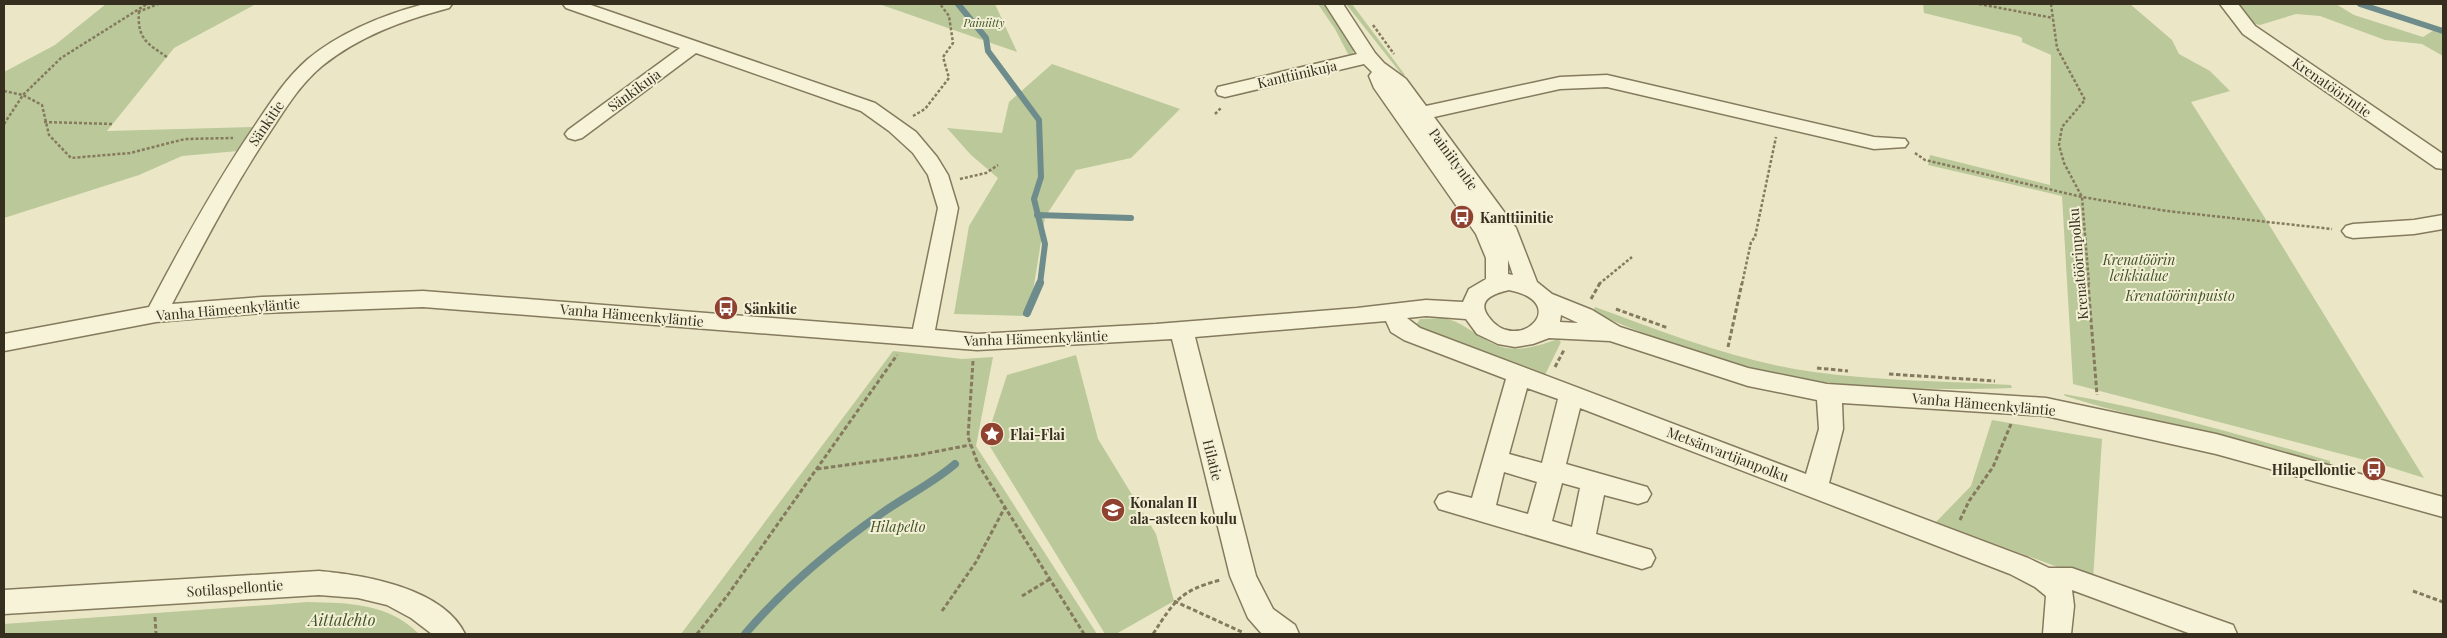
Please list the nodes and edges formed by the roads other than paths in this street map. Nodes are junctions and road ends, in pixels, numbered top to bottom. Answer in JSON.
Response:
{"nodes":[{"id":1,"x":443,"y":4,"type":"edge"},
{"id":2,"x":572,"y":4,"type":"edge"},
{"id":3,"x":1334,"y":4,"type":"edge"},
{"id":4,"x":2229,"y":4,"type":"edge"},
{"id":5,"x":692,"y":47,"type":"junction"},
{"id":6,"x":1374,"y":62,"type":"junction"},
{"id":7,"x":1225,"y":91,"type":"dead end"},
{"id":8,"x":1412,"y":115,"type":"junction"},
{"id":9,"x":575,"y":134,"type":"dead end"},
{"id":10,"x":1898,"y":143,"type":"dead end"},
{"id":11,"x":2443,"y":163,"type":"edge"},
{"id":12,"x":2443,"y":222,"type":"edge"},
{"id":13,"x":2353,"y":231,"type":"road end"},
{"id":14,"x":1497,"y":283,"type":"junction"},
{"id":15,"x":1537,"y":294,"type":"junction"},
{"id":16,"x":1472,"y":311,"type":"junction"},
{"id":17,"x":1393,"y":312,"type":"junction"},
{"id":18,"x":156,"y":314,"type":"junction"},
{"id":19,"x":1544,"y":329,"type":"junction"},
{"id":20,"x":1182,"y":330,"type":"junction"},
{"id":21,"x":1612,"y":333,"type":"junction"},
{"id":22,"x":922,"y":339,"type":"junction"},
{"id":23,"x":4,"y":343,"type":"edge"},
{"id":24,"x":1519,"y":375,"type":"junction"},
{"id":25,"x":1827,"y":393,"type":"junction"},
{"id":26,"x":1571,"y":395,"type":"junction"},
{"id":27,"x":1496,"y":460,"type":"junction"},
{"id":28,"x":1551,"y":473,"type":"junction"},
{"id":29,"x":1594,"y":483,"type":"junction"},
{"id":30,"x":1815,"y":487,"type":"junction"},
{"id":31,"x":1638,"y":494,"type":"dead end"},
{"id":32,"x":1448,"y":502,"type":"dead end"},
{"id":33,"x":2443,"y":507,"type":"edge"},
{"id":34,"x":1481,"y":512,"type":"junction"},
{"id":35,"x":1538,"y":527,"type":"junction"},
{"id":36,"x":1582,"y":541,"type":"junction"},
{"id":37,"x":1642,"y":558,"type":"dead end"},
{"id":38,"x":2055,"y":590,"type":"junction"},
{"id":39,"x":4,"y":602,"type":"edge"},
{"id":40,"x":451,"y":634,"type":"edge"},
{"id":41,"x":1285,"y":634,"type":"edge"},
{"id":42,"x":2057,"y":634,"type":"edge"},
{"id":43,"x":2223,"y":634,"type":"edge"}],
"edges":[{"from":1,"to":18,"type":"street","name":"Sänkitie"},
{"from":2,"to":5,"type":"street"},
{"from":3,"to":6,"type":"street","name":"Painiityntie"},
{"from":4,"to":11,"type":"street","name":"Krenatöörintie"},
{"from":5,"to":9,"type":"street","name":"Sänkikuja"},
{"from":5,"to":22,"type":"street"},
{"from":6,"to":7,"type":"street","name":"Kanttiinikuja"},
{"from":6,"to":8,"type":"street","name":"Painiityntie"},
{"from":8,"to":10,"type":"street"},
{"from":8,"to":14,"type":"street","name":"Painiityntie"},
{"from":8,"to":15,"type":"street","name":"Painiityntie"},
{"from":12,"to":13,"type":"street"},
{"from":14,"to":15,"type":"street"},
{"from":14,"to":16,"type":"street"},
{"from":15,"to":19,"type":"street"},
{"from":15,"to":21,"type":"street","name":"Vanha Hämeenkyläntie"},
{"from":16,"to":17,"type":"street","name":"Vanha Hämeenkyläntie"},
{"from":16,"to":19,"type":"street"},
{"from":17,"to":20,"type":"street","name":"Vanha Hämeenkyläntie"},
{"from":17,"to":24,"type":"street","name":"Metsänvartijanpolku"},
{"from":18,"to":22,"type":"street","name":"Vanha Hämeenkyläntie"},
{"from":18,"to":23,"type":"street","name":"Vanha Hämeenkyläntie"},
{"from":19,"to":21,"type":"street","name":"Vanha Hämeenkyläntie"},
{"from":20,"to":22,"type":"street","name":"Vanha Hämeenkyläntie"},
{"from":20,"to":41,"type":"street","name":"Hilatie"},
{"from":21,"to":25,"type":"street","name":"Vanha Hämeenkyläntie"},
{"from":24,"to":26,"type":"street","name":"Metsänvartijanpolku"},
{"from":24,"to":27,"type":"street"},
{"from":25,"to":30,"type":"street"},
{"from":25,"to":33,"type":"street","name":"Vanha Hämeenkyläntie"},
{"from":26,"to":28,"type":"street"},
{"from":26,"to":30,"type":"street","name":"Metsänvartijanpolku"},
{"from":27,"to":28,"type":"street"},
{"from":27,"to":34,"type":"street"},
{"from":28,"to":29,"type":"street"},
{"from":28,"to":35,"type":"street"},
{"from":29,"to":31,"type":"street"},
{"from":29,"to":36,"type":"street"},
{"from":30,"to":38,"type":"street","name":"Metsänvartijanpolku"},
{"from":32,"to":34,"type":"street"},
{"from":34,"to":35,"type":"street"},
{"from":35,"to":36,"type":"street"},
{"from":36,"to":37,"type":"street"},
{"from":38,"to":42,"type":"street"},
{"from":38,"to":43,"type":"street"},
{"from":39,"to":40,"type":"street","name":"Sotilaspellontie"}]}
